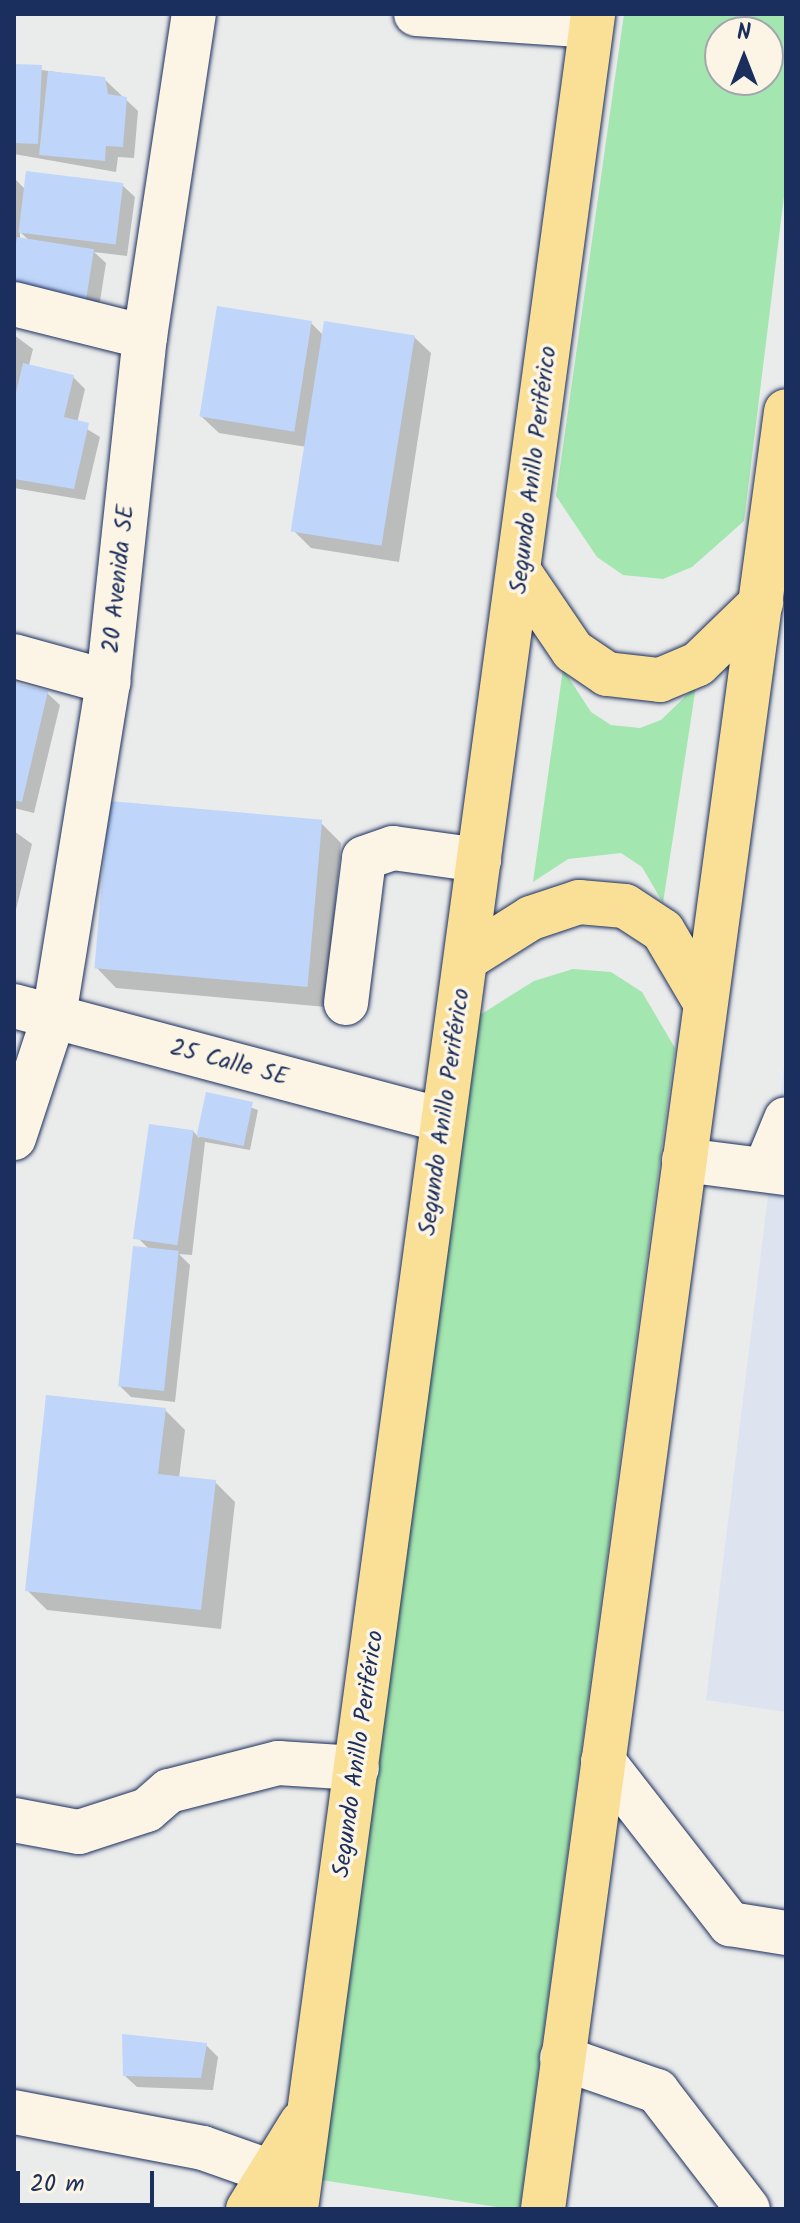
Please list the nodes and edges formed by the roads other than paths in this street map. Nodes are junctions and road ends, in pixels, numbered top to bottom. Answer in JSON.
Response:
{"nodes":[{"id":1,"x":194,"y":14,"type":"edge"},
{"id":2,"x":416,"y":14,"type":"edge"},
{"id":3,"x":592,"y":20,"type":"edge"},
{"id":4,"x":14,"y":304,"type":"edge"},
{"id":5,"x":145,"y":337,"type":"junction"},
{"id":6,"x":786,"y":411,"type":"edge"},
{"id":7,"x":520,"y":573,"type":"junction"},
{"id":8,"x":761,"y":603,"type":"junction"},
{"id":9,"x":14,"y":656,"type":"edge"},
{"id":10,"x":108,"y":682,"type":"junction"},
{"id":11,"x":479,"y":860,"type":"junction"},
{"id":12,"x":466,"y":959,"type":"junction"},
{"id":13,"x":703,"y":999,"type":"junction"},
{"id":14,"x":346,"y":1003,"type":"dead end"},
{"id":15,"x":34,"y":1011,"type":"edge"},
{"id":16,"x":786,"y":1119,"type":"edge"},
{"id":17,"x":443,"y":1120,"type":"junction"},
{"id":18,"x":14,"y":1138,"type":"edge"},
{"id":19,"x":684,"y":1160,"type":"junction"},
{"id":20,"x":776,"y":1172,"type":"edge"},
{"id":21,"x":603,"y":1761,"type":"junction"},
{"id":22,"x":357,"y":1768,"type":"junction"},
{"id":23,"x":14,"y":1820,"type":"edge"},
{"id":24,"x":786,"y":1933,"type":"edge"},
{"id":25,"x":561,"y":2063,"type":"junction"},
{"id":26,"x":312,"y":2107,"type":"junction"},
{"id":27,"x":14,"y":2112,"type":"edge"},
{"id":28,"x":271,"y":2172,"type":"junction"},
{"id":29,"x":248,"y":2209,"type":"edge"},
{"id":30,"x":296,"y":2209,"type":"edge"},
{"id":31,"x":543,"y":2209,"type":"edge"},
{"id":32,"x":575,"y":2209,"type":"edge"},
{"id":33,"x":748,"y":2209,"type":"edge"}],
"edges":[{"from":1,"to":5,"type":"street","name":"20 Avenida SE"},
{"from":2,"to":3,"type":"street"},
{"from":3,"to":7,"type":"main road","name":"Segundo Anillo Periférico"},
{"from":4,"to":5,"type":"street"},
{"from":5,"to":10,"type":"street","name":"20 Avenida SE"},
{"from":6,"to":8,"type":"main road"},
{"from":7,"to":8,"type":"main road"},
{"from":7,"to":11,"type":"main road","name":"Segundo Anillo Periférico"},
{"from":8,"to":13,"type":"main road"},
{"from":9,"to":10,"type":"street"},
{"from":10,"to":15,"type":"street","name":"20 Avenida SE"},
{"from":11,"to":12,"type":"main road","name":"Segundo Anillo Periférico"},
{"from":11,"to":14,"type":"street"},
{"from":12,"to":13,"type":"main road"},
{"from":12,"to":17,"type":"main road","name":"Segundo Anillo Periférico"},
{"from":13,"to":19,"type":"main road"},
{"from":15,"to":17,"type":"street","name":"25 Calle SE"},
{"from":15,"to":18,"type":"street","name":"20 Avenida SE"},
{"from":16,"to":20,"type":"street"},
{"from":17,"to":22,"type":"main road","name":"Segundo Anillo Periférico"},
{"from":19,"to":20,"type":"street"},
{"from":19,"to":21,"type":"main road"},
{"from":21,"to":24,"type":"street"},
{"from":21,"to":25,"type":"main road"},
{"from":22,"to":23,"type":"street"},
{"from":22,"to":26,"type":"main road","name":"Segundo Anillo Periférico"},
{"from":25,"to":31,"type":"main road"},
{"from":25,"to":32,"type":"main road"},
{"from":25,"to":33,"type":"street"},
{"from":26,"to":28,"type":"main road"},
{"from":26,"to":30,"type":"main road","name":"Segundo Anillo Periférico"},
{"from":27,"to":28,"type":"street"},
{"from":28,"to":29,"type":"main road"}]}
